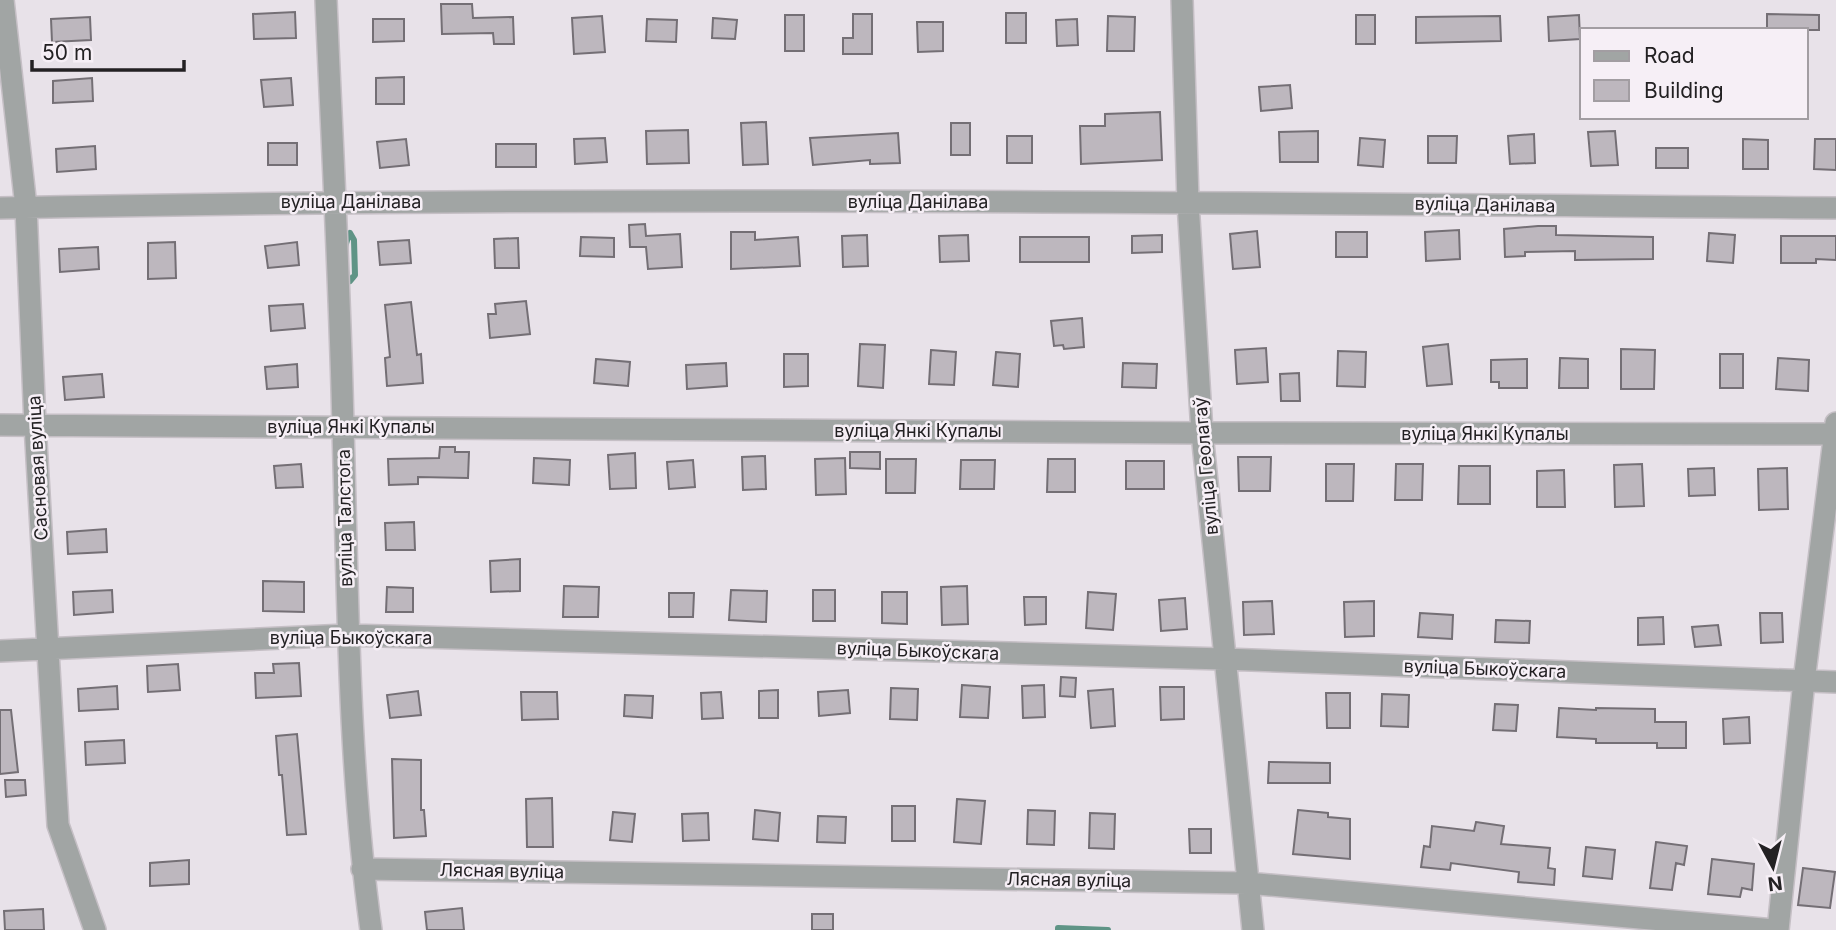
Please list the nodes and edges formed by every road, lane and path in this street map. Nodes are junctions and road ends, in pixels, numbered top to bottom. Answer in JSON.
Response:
{"nodes":[{"id":1,"x":3,"y":0,"type":"edge"},
{"id":2,"x":326,"y":0,"type":"edge"},
{"id":3,"x":1182,"y":0,"type":"edge"},
{"id":4,"x":334,"y":202,"type":"junction"},
{"id":5,"x":1188,"y":202,"type":"junction"},
{"id":6,"x":26,"y":207,"type":"junction"},
{"id":7,"x":0,"y":208,"type":"edge"},
{"id":8,"x":1836,"y":208,"type":"edge"},
{"id":9,"x":35,"y":424,"type":"junction"},
{"id":10,"x":0,"y":425,"type":"edge"},
{"id":11,"x":343,"y":427,"type":"junction"},
{"id":12,"x":1836,"y":430,"type":"edge"},
{"id":13,"x":1202,"y":433,"type":"junction"},
{"id":14,"x":347,"y":635,"type":"junction"},
{"id":15,"x":48,"y":649,"type":"junction"},
{"id":16,"x":0,"y":651,"type":"edge"},
{"id":17,"x":1224,"y":659,"type":"junction"},
{"id":18,"x":1804,"y":681,"type":"junction"},
{"id":19,"x":1836,"y":682,"type":"edge"},
{"id":20,"x":362,"y":869,"type":"junction"},
{"id":21,"x":1247,"y":883,"type":"junction"},
{"id":22,"x":1706,"y":927,"type":"edge"},
{"id":23,"x":95,"y":930,"type":"edge"},
{"id":24,"x":371,"y":930,"type":"edge"},
{"id":25,"x":1253,"y":930,"type":"edge"},
{"id":26,"x":1776,"y":930,"type":"edge"}],
"edges":[{"from":1,"to":6,"type":"street","name":"Сасновая вуліца"},
{"from":2,"to":4,"type":"street","name":"вуліца Талстога"},
{"from":3,"to":5,"type":"street","name":"вуліца Геолагаў"},
{"from":4,"to":5,"type":"street","name":"вуліца Данілава"},
{"from":4,"to":6,"type":"street","name":"вуліца Данілава"},
{"from":4,"to":11,"type":"street","name":"вуліца Талстога"},
{"from":5,"to":8,"type":"street","name":"вуліца Данілава"},
{"from":5,"to":13,"type":"street","name":"вуліца Геолагаў"},
{"from":6,"to":7,"type":"street","name":"вуліца Данілава"},
{"from":6,"to":9,"type":"street","name":"Сасновая вуліца"},
{"from":9,"to":10,"type":"street","name":"вуліца Янкі Купалы"},
{"from":9,"to":11,"type":"street","name":"вуліца Янкі Купалы"},
{"from":9,"to":15,"type":"street","name":"Сасновая вуліца"},
{"from":11,"to":13,"type":"street","name":"вуліца Янкі Купалы"},
{"from":11,"to":14,"type":"street","name":"вуліца Талстога"},
{"from":12,"to":13,"type":"street","name":"вуліца Янкі Купалы"},
{"from":12,"to":18,"type":"street"},
{"from":13,"to":17,"type":"street","name":"вуліца Геолагаў"},
{"from":14,"to":15,"type":"street","name":"вуліца Быкоўскага"},
{"from":14,"to":17,"type":"street","name":"вуліца Быкоўскага"},
{"from":14,"to":20,"type":"street","name":"вуліца Талстога"},
{"from":15,"to":16,"type":"street","name":"вуліца Быкоўскага"},
{"from":15,"to":23,"type":"street","name":"Сасновая вуліца"},
{"from":17,"to":18,"type":"street","name":"вуліца Быкоўскага"},
{"from":17,"to":21,"type":"street","name":"вуліца Геолагаў"},
{"from":18,"to":19,"type":"street","name":"вуліца Быкоўскага"},
{"from":18,"to":26,"type":"street"},
{"from":20,"to":21,"type":"street","name":"Лясная вуліца"},
{"from":20,"to":24,"type":"street","name":"вуліца Талстога"},
{"from":21,"to":22,"type":"street","name":"Лясная вуліца"},
{"from":21,"to":25,"type":"street","name":"вуліца Геолагаў"},
{"from":22,"to":26,"type":"street","name":"Лясная вуліца"}]}
